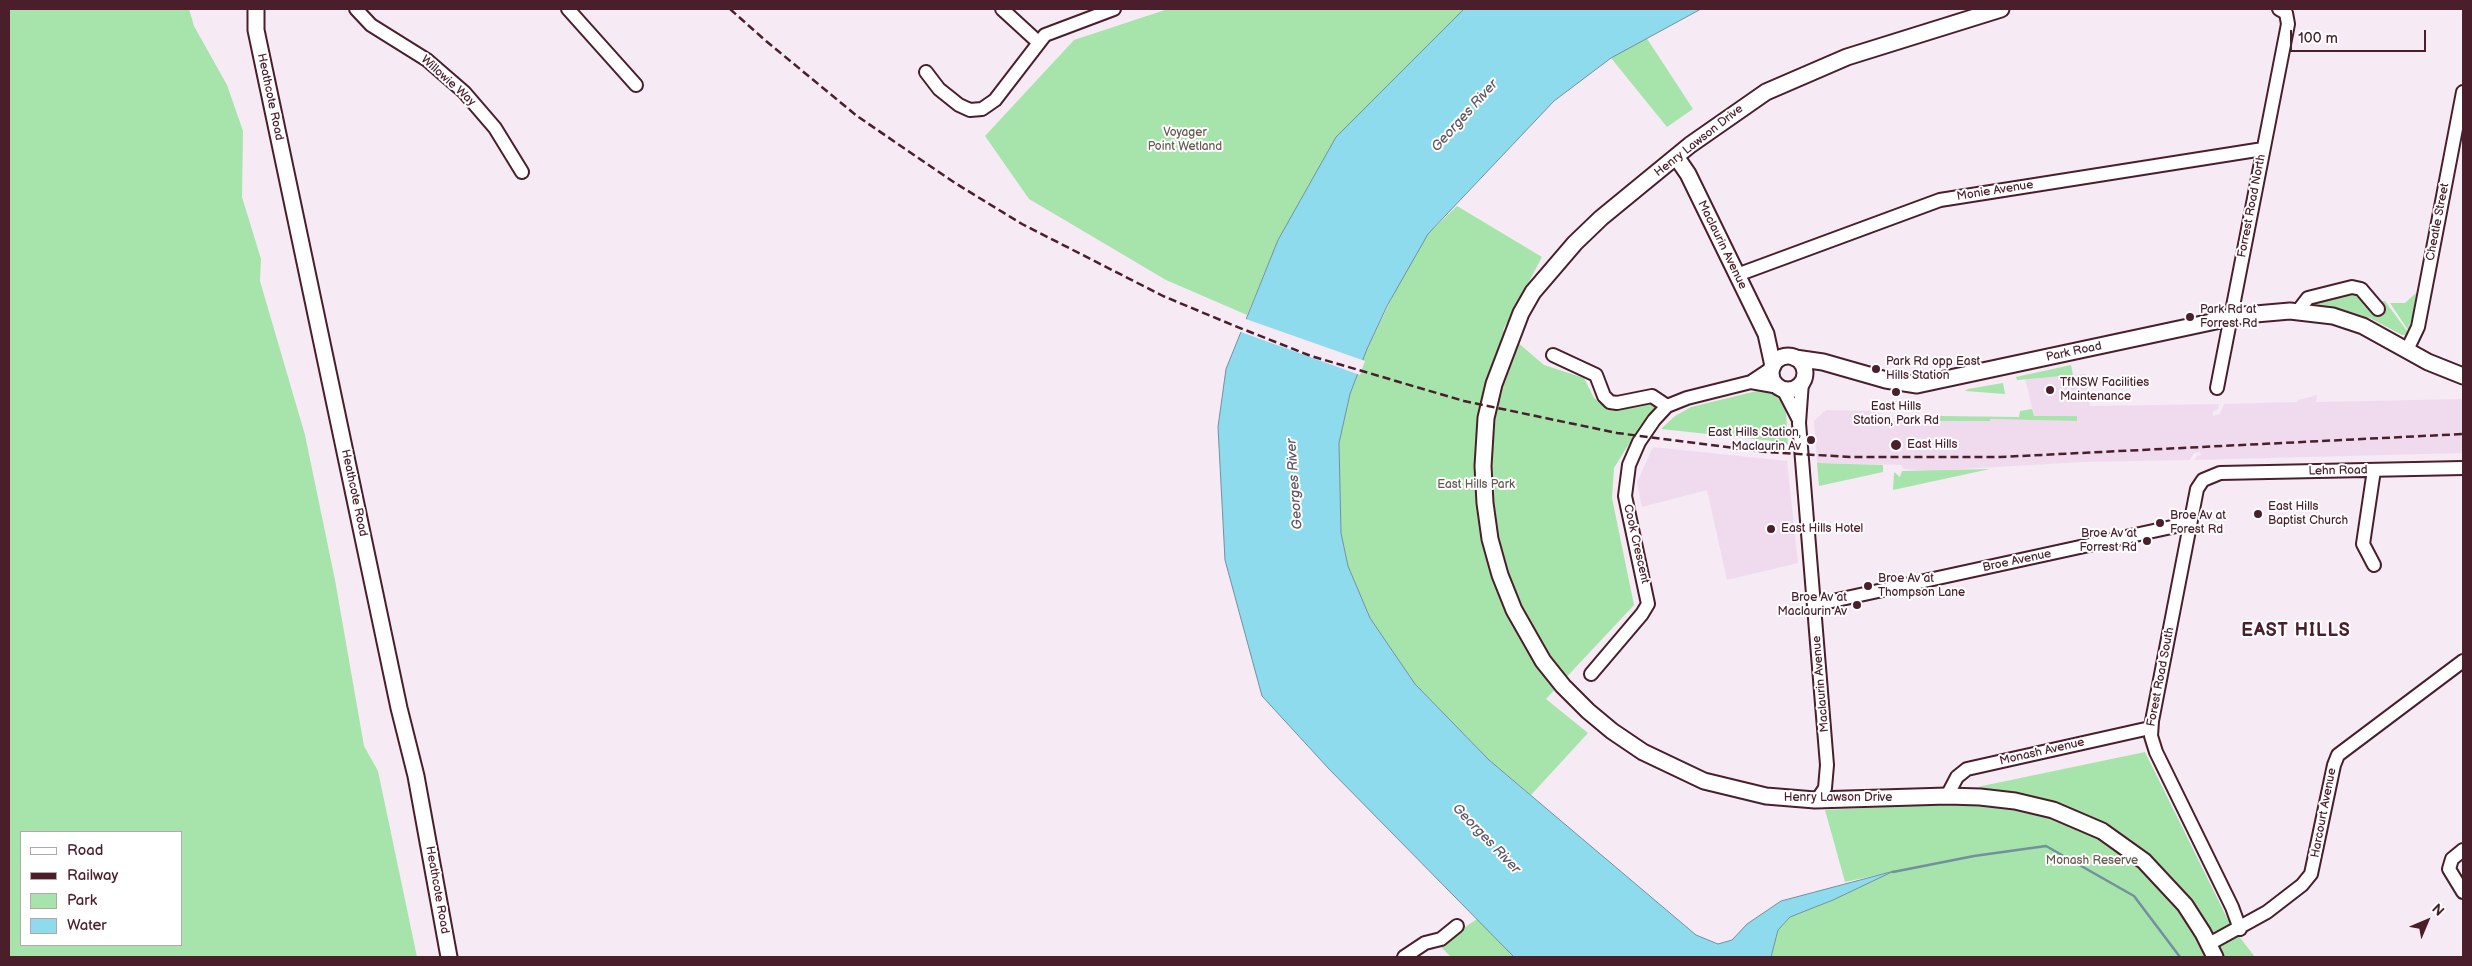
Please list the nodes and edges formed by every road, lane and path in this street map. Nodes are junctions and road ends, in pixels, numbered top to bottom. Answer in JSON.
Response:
{"nodes":[{"id":1,"x":245,"y":9,"type":"edge"},
{"id":2,"x":256,"y":9,"type":"edge"},
{"id":3,"x":356,"y":9,"type":"edge"},
{"id":4,"x":568,"y":9,"type":"edge"},
{"id":5,"x":1002,"y":9,"type":"edge"},
{"id":6,"x":1114,"y":9,"type":"edge"},
{"id":7,"x":2001,"y":9,"type":"edge"},
{"id":8,"x":2279,"y":9,"type":"edge"},
{"id":9,"x":256,"y":30,"type":"junction"},
{"id":10,"x":1038,"y":42,"type":"junction"},
{"id":11,"x":926,"y":72,"type":"dead end"},
{"id":12,"x":636,"y":85,"type":"dead end"},
{"id":13,"x":2463,"y":92,"type":"edge"},
{"id":14,"x":2264,"y":149,"type":"junction"},
{"id":15,"x":1677,"y":158,"type":"junction"},
{"id":16,"x":522,"y":172,"type":"dead end"},
{"id":17,"x":1737,"y":276,"type":"junction"},
{"id":18,"x":2378,"y":309,"type":"dead end"},
{"id":19,"x":2298,"y":311,"type":"junction"},
{"id":20,"x":2232,"y":317,"type":"junction"},
{"id":21,"x":1766,"y":334,"type":"junction"},
{"id":22,"x":2407,"y":350,"type":"junction"},
{"id":23,"x":1553,"y":356,"type":"dead end"},
{"id":24,"x":1792,"y":357,"type":"junction"},
{"id":25,"x":1772,"y":367,"type":"junction"},
{"id":26,"x":1851,"y":372,"type":"junction"},
{"id":27,"x":2463,"y":376,"type":"edge"},
{"id":28,"x":1803,"y":380,"type":"junction"},
{"id":29,"x":1751,"y":382,"type":"junction"},
{"id":30,"x":1781,"y":388,"type":"junction"},
{"id":31,"x":2217,"y":388,"type":"dead end"},
{"id":32,"x":1667,"y":406,"type":"junction"},
{"id":33,"x":1799,"y":422,"type":"junction"},
{"id":34,"x":2463,"y":468,"type":"edge"},
{"id":35,"x":2374,"y":470,"type":"junction"},
{"id":36,"x":2213,"y":475,"type":"joint"},
{"id":37,"x":2190,"y":523,"type":"junction"},
{"id":38,"x":2374,"y":565,"type":"dead end"},
{"id":39,"x":1814,"y":605,"type":"junction"},
{"id":40,"x":2463,"y":661,"type":"edge"},
{"id":41,"x":1591,"y":674,"type":"dead end"},
{"id":42,"x":2150,"y":728,"type":"junction"},
{"id":43,"x":1828,"y":765,"type":"junction"},
{"id":44,"x":1946,"y":796,"type":"junction"},
{"id":45,"x":1817,"y":800,"type":"junction"},
{"id":46,"x":1841,"y":800,"type":"junction"},
{"id":47,"x":2463,"y":850,"type":"edge"},
{"id":48,"x":2463,"y":892,"type":"edge"},
{"id":49,"x":1457,"y":926,"type":"dead end"},
{"id":50,"x":2240,"y":929,"type":"junction"},
{"id":51,"x":2212,"y":951,"type":"edge"},
{"id":52,"x":449,"y":957,"type":"edge"},
{"id":53,"x":1404,"y":957,"type":"edge"}],
"edges":[{"from":1,"to":9,"type":"main road","name":"Heathcote Road"},
{"from":2,"to":9,"type":"main road","name":"Heathcote Road"},
{"from":3,"to":16,"type":"street","name":"Willowie Way"},
{"from":4,"to":12,"type":"street"},
{"from":5,"to":10,"type":"street"},
{"from":6,"to":10,"type":"street"},
{"from":7,"to":15,"type":"main road","name":"Henry Lawson Drive"},
{"from":8,"to":14,"type":"street","name":"Forrest Road North"},
{"from":9,"to":52,"type":"main road","name":"Heathcote Road"},
{"from":10,"to":11,"type":"street"},
{"from":13,"to":22,"type":"street","name":"Cheatle Street"},
{"from":14,"to":17,"type":"street","name":"Monie Avenue"},
{"from":14,"to":20,"type":"street","name":"Forrest Road North"},
{"from":15,"to":17,"type":"main road","name":"Maclaurin Avenue"},
{"from":15,"to":45,"type":"main road","name":"Henry Lawson Drive"},
{"from":17,"to":21,"type":"main road","name":"Maclaurin Avenue"},
{"from":18,"to":19,"type":"street"},
{"from":19,"to":20,"type":"main road","name":"Park Road"},
{"from":19,"to":22,"type":"main road","name":"Park Road"},
{"from":20,"to":26,"type":"main road","name":"Park Road"},
{"from":20,"to":31,"type":"street","name":"Forrest Road North"},
{"from":21,"to":24,"type":"main road","name":"Maclaurin Avenue"},
{"from":21,"to":25,"type":"main road","name":"Maclaurin Avenue"},
{"from":22,"to":27,"type":"main road","name":"Park Road"},
{"from":23,"to":32,"type":"street"},
{"from":24,"to":25,"type":"main road"},
{"from":24,"to":26,"type":"main road","name":"Park Road"},
{"from":24,"to":28,"type":"main road"},
{"from":25,"to":29,"type":"street"},
{"from":25,"to":30,"type":"main road"},
{"from":26,"to":28,"type":"main road","name":"Park Road"},
{"from":28,"to":30,"type":"main road"},
{"from":28,"to":33,"type":"street","name":"Maclaurin Avenue"},
{"from":29,"to":30,"type":"street"},
{"from":29,"to":32,"type":"street"},
{"from":30,"to":33,"type":"street","name":"Maclaurin Avenue"},
{"from":32,"to":41,"type":"street","name":"Cook Crescent"},
{"from":33,"to":39,"type":"street","name":"Maclaurin Avenue"},
{"from":34,"to":35,"type":"street","name":"Lehn Road"},
{"from":35,"to":36,"type":"street","name":"Lehn Road"},
{"from":35,"to":38,"type":"street"},
{"from":36,"to":37,"type":"street","name":"Forest Road South"},
{"from":37,"to":39,"type":"street","name":"Broe Avenue"},
{"from":37,"to":42,"type":"street","name":"Forest Road South"},
{"from":39,"to":43,"type":"street","name":"Maclaurin Avenue"},
{"from":40,"to":50,"type":"street","name":"Harcourt Avenue"},
{"from":42,"to":44,"type":"street","name":"Monash Avenue"},
{"from":42,"to":50,"type":"street","name":"Forest Road South"},
{"from":43,"to":45,"type":"street","name":"Maclaurin Avenue"},
{"from":43,"to":46,"type":"street","name":"Maclaurin Avenue"},
{"from":44,"to":46,"type":"main road","name":"Henry Lawson Drive"},
{"from":44,"to":51,"type":"main road","name":"Henry Lawson Drive"},
{"from":45,"to":46,"type":"main road","name":"Henry Lawson Drive"},
{"from":47,"to":48,"type":"street"},
{"from":49,"to":53,"type":"street"},
{"from":50,"to":51,"type":"street","name":"Harcourt Avenue"}]}
